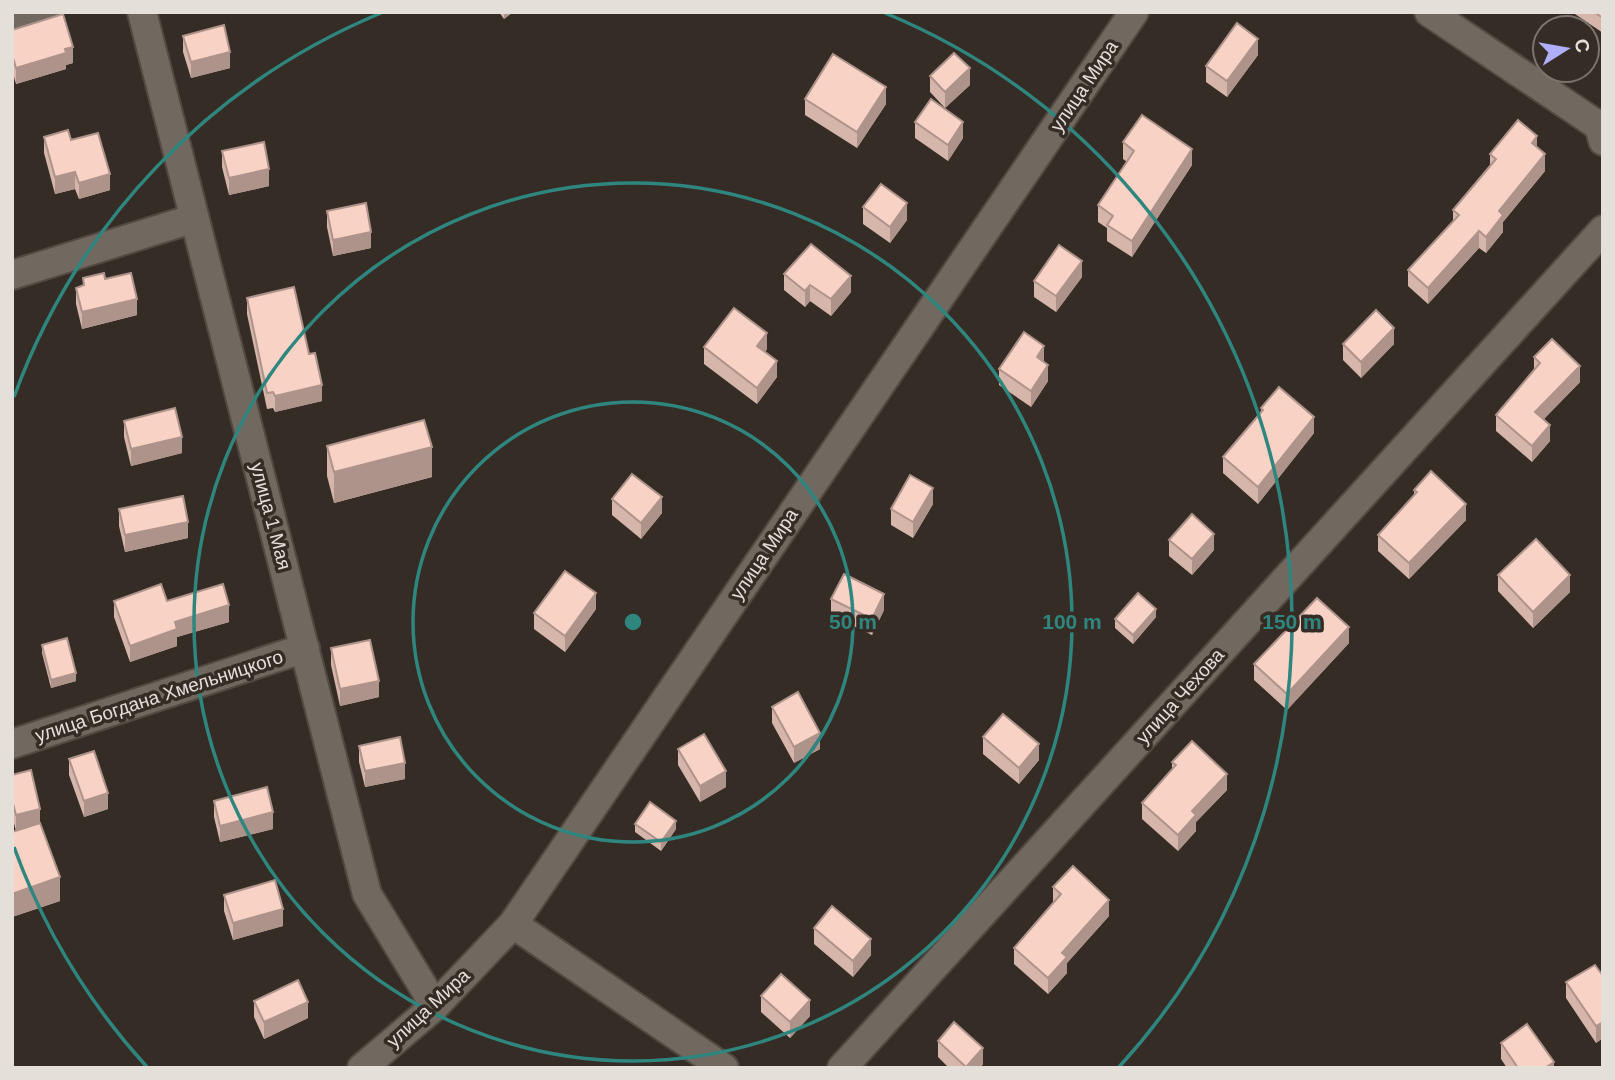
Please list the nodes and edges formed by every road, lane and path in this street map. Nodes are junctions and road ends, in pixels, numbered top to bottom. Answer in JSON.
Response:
{"nodes":[{"id":1,"x":46,"y":12,"type":"edge"},
{"id":2,"x":142,"y":12,"type":"edge"},
{"id":3,"x":1134,"y":12,"type":"edge"},
{"id":4,"x":1429,"y":12,"type":"edge"},
{"id":5,"x":12,"y":25,"type":"edge"},
{"id":6,"x":1603,"y":141,"type":"edge"},
{"id":7,"x":192,"y":219,"type":"junction"},
{"id":8,"x":1603,"y":230,"type":"edge"},
{"id":9,"x":12,"y":275,"type":"edge"},
{"id":10,"x":305,"y":648,"type":"junction"},
{"id":11,"x":12,"y":744,"type":"edge"},
{"id":12,"x":513,"y":924,"type":"junction"},
{"id":13,"x":435,"y":1006,"type":"junction"},
{"id":14,"x":362,"y":1068,"type":"edge"},
{"id":15,"x":724,"y":1068,"type":"edge"},
{"id":16,"x":842,"y":1068,"type":"edge"}],
"edges":[{"from":1,"to":5,"type":"street"},
{"from":2,"to":7,"type":"street","name":"улица 1 Мая"},
{"from":3,"to":12,"type":"street","name":"улица Мира"},
{"from":4,"to":6,"type":"street"},
{"from":7,"to":9,"type":"street"},
{"from":7,"to":10,"type":"street","name":"улица 1 Мая"},
{"from":8,"to":16,"type":"street","name":"улица Чехова"},
{"from":10,"to":11,"type":"street","name":"улица Богдана Хмельницкого"},
{"from":10,"to":13,"type":"street","name":"улица 1 Мая"},
{"from":12,"to":13,"type":"street","name":"улица Мира"},
{"from":12,"to":15,"type":"street"},
{"from":13,"to":14,"type":"street","name":"улица Мира"}]}
